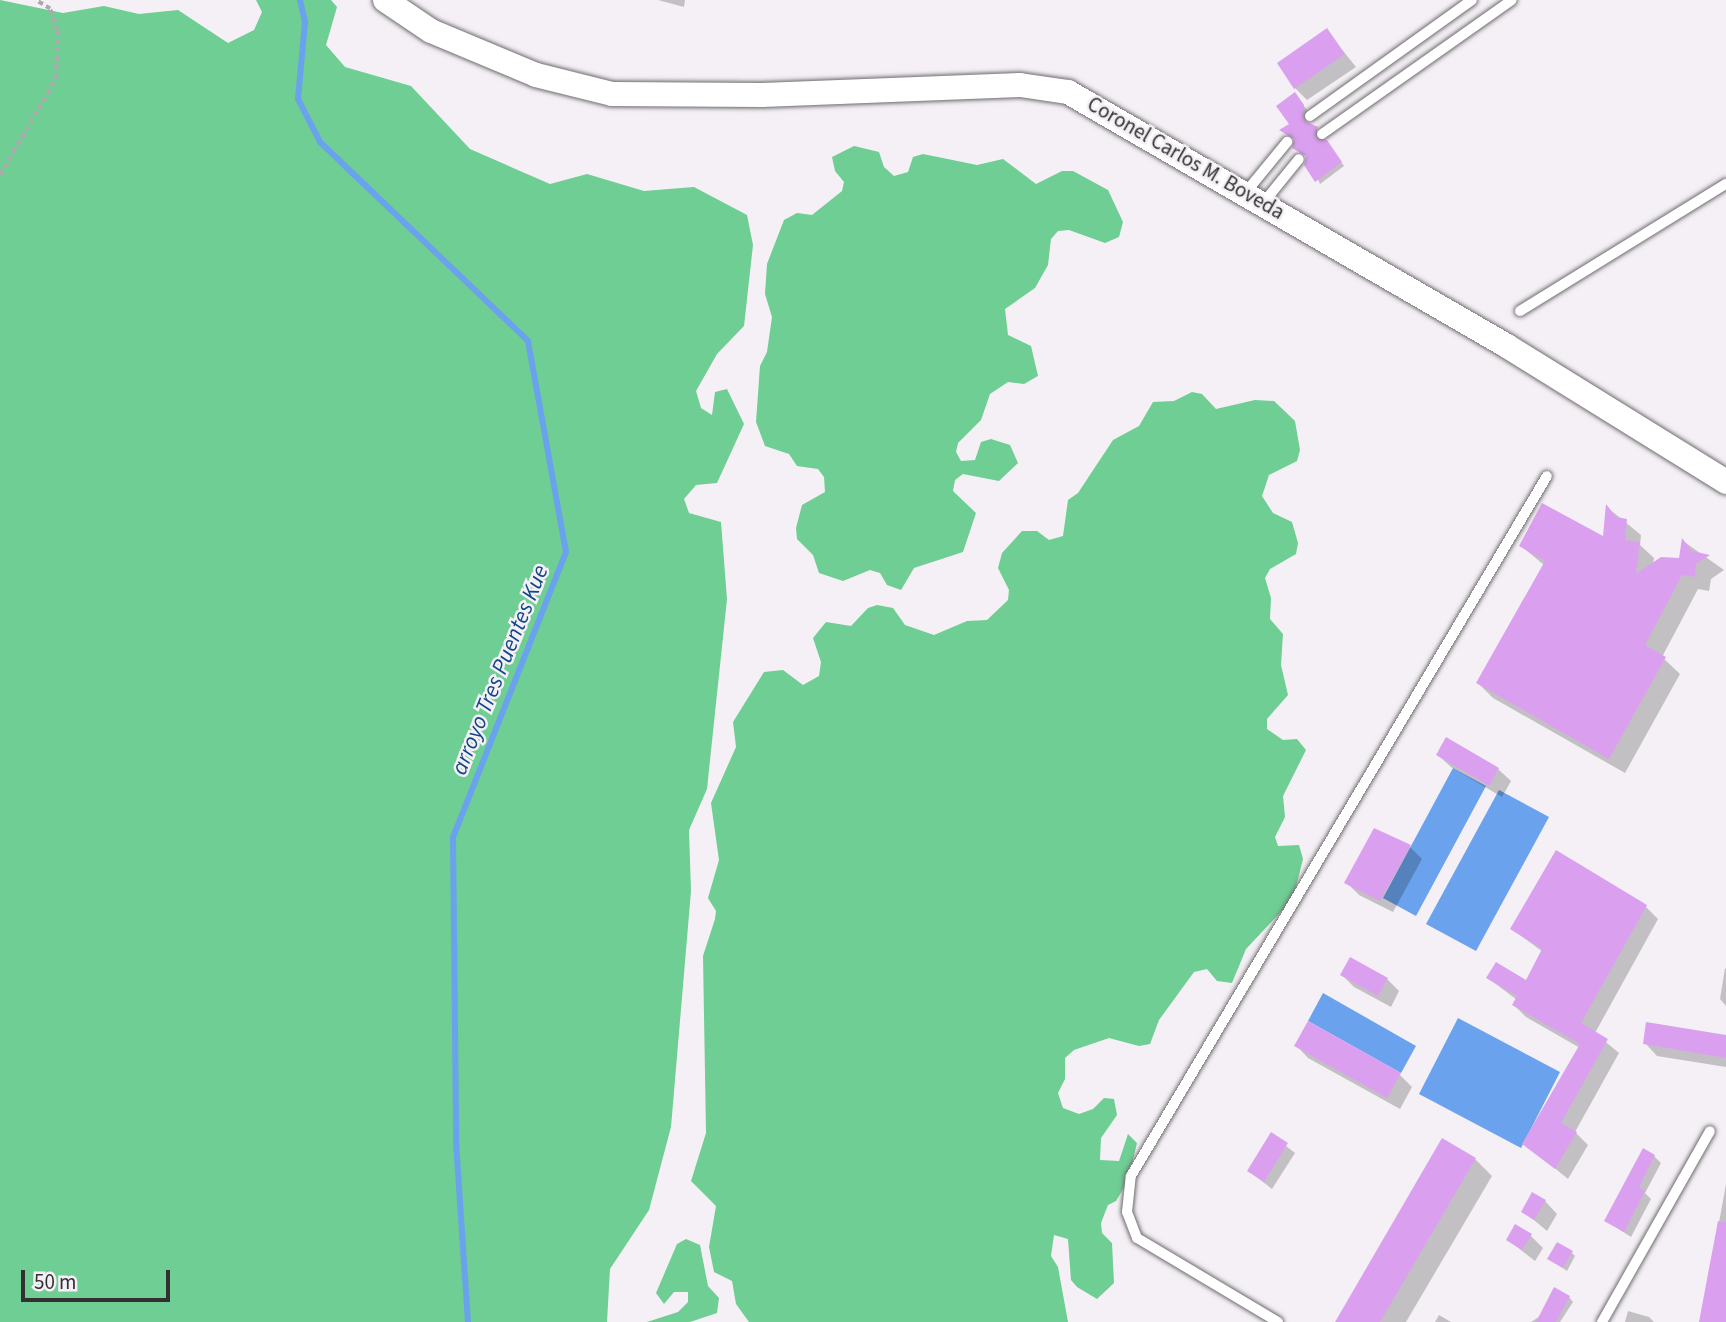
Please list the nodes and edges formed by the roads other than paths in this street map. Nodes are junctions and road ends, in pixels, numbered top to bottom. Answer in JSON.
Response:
{"nodes":[{"id":1,"x":385,"y":0,"type":"edge"},
{"id":2,"x":1472,"y":0,"type":"edge"},
{"id":3,"x":1512,"y":0,"type":"edge"},
{"id":4,"x":1310,"y":116,"type":"dead end"},
{"id":5,"x":1322,"y":134,"type":"dead end"},
{"id":6,"x":1287,"y":142,"type":"dead end"},
{"id":7,"x":1299,"y":159,"type":"dead end"},
{"id":8,"x":1726,"y":184,"type":"edge"},
{"id":9,"x":1255,"y":197,"type":"junction"},
{"id":10,"x":1520,"y":311,"type":"dead end"},
{"id":11,"x":1546,"y":476,"type":"dead end"},
{"id":12,"x":1726,"y":481,"type":"edge"},
{"id":13,"x":1710,"y":1131,"type":"dead end"},
{"id":14,"x":1278,"y":1322,"type":"edge"},
{"id":15,"x":1602,"y":1322,"type":"edge"}],
"edges":[{"from":1,"to":9,"type":"street","name":"Coronel Carlos M. Boveda"},
{"from":2,"to":4,"type":"lane"},
{"from":3,"to":5,"type":"lane"},
{"from":6,"to":9,"type":"lane"},
{"from":7,"to":9,"type":"lane"},
{"from":8,"to":10,"type":"lane"},
{"from":9,"to":12,"type":"street","name":"Coronel Carlos M. Boveda"},
{"from":11,"to":14,"type":"lane"},
{"from":13,"to":15,"type":"lane"}]}
